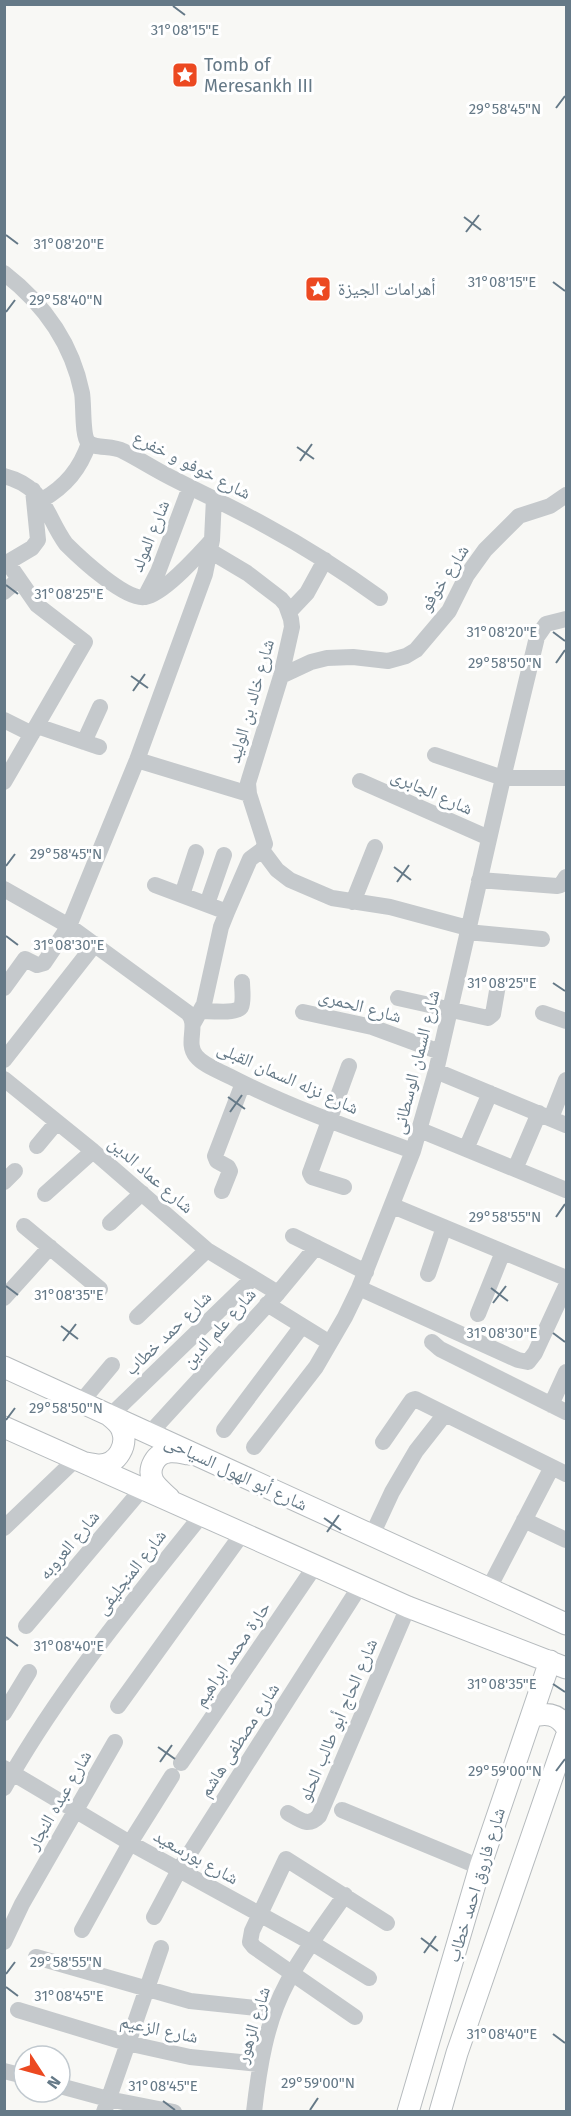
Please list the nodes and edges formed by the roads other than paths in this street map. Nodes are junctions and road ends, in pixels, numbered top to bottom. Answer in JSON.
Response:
{"nodes":[{"id":1,"x":4,"y":273,"type":"edge"},
{"id":2,"x":89,"y":443,"type":"junction"},
{"id":3,"x":4,"y":476,"type":"edge"},
{"id":4,"x":190,"y":487,"type":"junction"},
{"id":5,"x":38,"y":495,"type":"junction"},
{"id":6,"x":567,"y":495,"type":"edge"},
{"id":7,"x":214,"y":498,"type":"junction"},
{"id":8,"x":211,"y":545,"type":"junction"},
{"id":9,"x":325,"y":561,"type":"junction"},
{"id":10,"x":19,"y":579,"type":"junction"},
{"id":11,"x":4,"y":592,"type":"edge"},
{"id":12,"x":144,"y":598,"type":"junction"},
{"id":13,"x":380,"y":598,"type":"dead end"},
{"id":14,"x":289,"y":612,"type":"junction"},
{"id":15,"x":558,"y":620,"type":"edge"},
{"id":16,"x":281,"y":676,"type":"junction"},
{"id":17,"x":100,"y":707,"type":"dead end"},
{"id":18,"x":4,"y":720,"type":"edge"},
{"id":19,"x":35,"y":730,"type":"junction"},
{"id":20,"x":435,"y":755,"type":"dead end"},
{"id":21,"x":137,"y":760,"type":"junction"},
{"id":22,"x":503,"y":778,"type":"junction"},
{"id":23,"x":567,"y":778,"type":"edge"},
{"id":24,"x":360,"y":781,"type":"dead end"},
{"id":25,"x":4,"y":782,"type":"edge"},
{"id":26,"x":249,"y":794,"type":"junction"},
{"id":27,"x":489,"y":838,"type":"junction"},
{"id":28,"x":375,"y":847,"type":"dead end"},
{"id":29,"x":262,"y":850,"type":"junction"},
{"id":30,"x":196,"y":852,"type":"dead end"},
{"id":31,"x":224,"y":855,"type":"dead end"},
{"id":32,"x":567,"y":877,"type":"edge"},
{"id":33,"x":479,"y":880,"type":"junction"},
{"id":34,"x":155,"y":885,"type":"dead end"},
{"id":35,"x":4,"y":890,"type":"edge"},
{"id":36,"x":182,"y":895,"type":"junction"},
{"id":37,"x":353,"y":902,"type":"junction"},
{"id":38,"x":207,"y":904,"type":"junction"},
{"id":39,"x":227,"y":912,"type":"junction"},
{"id":40,"x":69,"y":926,"type":"junction"},
{"id":41,"x":468,"y":930,"type":"junction"},
{"id":42,"x":542,"y":939,"type":"dead end"},
{"id":43,"x":94,"y":944,"type":"junction"},
{"id":44,"x":242,"y":982,"type":"dead end"},
{"id":45,"x":498,"y":985,"type":"dead end"},
{"id":46,"x":4,"y":988,"type":"edge"},
{"id":47,"x":399,"y":998,"type":"dead end"},
{"id":48,"x":450,"y":1009,"type":"junction"},
{"id":49,"x":303,"y":1012,"type":"dead end"},
{"id":50,"x":543,"y":1013,"type":"dead end"},
{"id":51,"x":197,"y":1017,"type":"junction"},
{"id":52,"x":567,"y":1021,"type":"edge"},
{"id":53,"x":440,"y":1052,"type":"junction"},
{"id":54,"x":4,"y":1060,"type":"edge"},
{"id":55,"x":350,"y":1066,"type":"dead end"},
{"id":56,"x":436,"y":1071,"type":"junction"},
{"id":57,"x":4,"y":1079,"type":"edge"},
{"id":58,"x":567,"y":1080,"type":"edge"},
{"id":59,"x":243,"y":1083,"type":"junction"},
{"id":60,"x":490,"y":1094,"type":"junction"},
{"id":61,"x":545,"y":1116,"type":"junction"},
{"id":62,"x":329,"y":1120,"type":"junction"},
{"id":63,"x":57,"y":1122,"type":"junction"},
{"id":64,"x":567,"y":1125,"type":"edge"},
{"id":65,"x":420,"y":1130,"type":"junction"},
{"id":66,"x":36,"y":1146,"type":"dead end"},
{"id":67,"x":466,"y":1149,"type":"junction"},
{"id":68,"x":93,"y":1151,"type":"junction"},
{"id":69,"x":413,"y":1151,"type":"junction"},
{"id":70,"x":515,"y":1169,"type":"junction"},
{"id":71,"x":344,"y":1187,"type":"dead end"},
{"id":72,"x":567,"y":1190,"type":"edge"},
{"id":73,"x":222,"y":1191,"type":"dead end"},
{"id":74,"x":142,"y":1193,"type":"junction"},
{"id":75,"x":45,"y":1194,"type":"dead end"},
{"id":76,"x":393,"y":1206,"type":"junction"},
{"id":77,"x":110,"y":1223,"type":"dead end"},
{"id":78,"x":24,"y":1226,"type":"dead end"},
{"id":79,"x":444,"y":1227,"type":"junction"},
{"id":80,"x":292,"y":1236,"type":"dead end"},
{"id":81,"x":50,"y":1247,"type":"junction"},
{"id":82,"x":315,"y":1247,"type":"junction"},
{"id":83,"x":207,"y":1250,"type":"junction"},
{"id":84,"x":503,"y":1252,"type":"junction"},
{"id":85,"x":366,"y":1272,"type":"junction"},
{"id":86,"x":428,"y":1274,"type":"dead end"},
{"id":87,"x":253,"y":1278,"type":"junction"},
{"id":88,"x":567,"y":1278,"type":"edge"},
{"id":89,"x":567,"y":1286,"type":"edge"},
{"id":90,"x":359,"y":1288,"type":"junction"},
{"id":91,"x":100,"y":1289,"type":"dead end"},
{"id":92,"x":4,"y":1298,"type":"edge"},
{"id":93,"x":273,"y":1298,"type":"junction"},
{"id":94,"x":477,"y":1314,"type":"dead end"},
{"id":95,"x":136,"y":1317,"type":"dead end"},
{"id":96,"x":302,"y":1326,"type":"junction"},
{"id":97,"x":432,"y":1342,"type":"dead end"},
{"id":98,"x":330,"y":1343,"type":"junction"},
{"id":99,"x":112,"y":1365,"type":"dead end"},
{"id":100,"x":4,"y":1367,"type":"edge"},
{"id":101,"x":567,"y":1372,"type":"edge"},
{"id":102,"x":81,"y":1402,"type":"junction"},
{"id":103,"x":551,"y":1405,"type":"junction"},
{"id":104,"x":567,"y":1412,"type":"edge"},
{"id":105,"x":445,"y":1414,"type":"junction"},
{"id":106,"x":110,"y":1416,"type":"junction"},
{"id":107,"x":4,"y":1427,"type":"edge"},
{"id":108,"x":224,"y":1430,"type":"dead end"},
{"id":109,"x":150,"y":1433,"type":"junction"},
{"id":110,"x":383,"y":1442,"type":"dead end"},
{"id":111,"x":254,"y":1447,"type":"dead end"},
{"id":112,"x":198,"y":1455,"type":"junction"},
{"id":113,"x":81,"y":1461,"type":"junction"},
{"id":114,"x":559,"y":1471,"type":"edge"},
{"id":115,"x":142,"y":1489,"type":"junction"},
{"id":116,"x":175,"y":1504,"type":"junction"},
{"id":117,"x":201,"y":1516,"type":"junction"},
{"id":118,"x":524,"y":1520,"type":"junction"},
{"id":119,"x":4,"y":1528,"type":"edge"},
{"id":120,"x":242,"y":1534,"type":"junction"},
{"id":121,"x":372,"y":1535,"type":"junction"},
{"id":122,"x":567,"y":1540,"type":"edge"},
{"id":123,"x":315,"y":1566,"type":"junction"},
{"id":124,"x":360,"y":1586,"type":"junction"},
{"id":125,"x":489,"y":1588,"type":"junction"},
{"id":126,"x":408,"y":1607,"type":"junction"},
{"id":127,"x":567,"y":1624,"type":"edge"},
{"id":128,"x":26,"y":1626,"type":"dead end"},
{"id":129,"x":558,"y":1664,"type":"edge"},
{"id":130,"x":29,"y":1672,"type":"dead end"},
{"id":131,"x":118,"y":1707,"type":"dead end"},
{"id":132,"x":4,"y":1713,"type":"edge"},
{"id":133,"x":531,"y":1717,"type":"junction"},
{"id":134,"x":567,"y":1727,"type":"edge"},
{"id":135,"x":567,"y":1737,"type":"edge"},
{"id":136,"x":115,"y":1742,"type":"dead end"},
{"id":137,"x":7,"y":1776,"type":"edge"},
{"id":138,"x":75,"y":1810,"type":"junction"},
{"id":139,"x":342,"y":1810,"type":"dead end"},
{"id":140,"x":288,"y":1813,"type":"dead end"},
{"id":141,"x":130,"y":1843,"type":"junction"},
{"id":142,"x":480,"y":1867,"type":"junction"},
{"id":143,"x":179,"y":1870,"type":"junction"},
{"id":144,"x":345,"y":1895,"type":"junction"},
{"id":145,"x":259,"y":1915,"type":"junction"},
{"id":146,"x":154,"y":1917,"type":"dead end"},
{"id":147,"x":387,"y":1923,"type":"dead end"},
{"id":148,"x":82,"y":1930,"type":"dead end"},
{"id":149,"x":4,"y":1942,"type":"edge"},
{"id":150,"x":312,"y":1943,"type":"junction"},
{"id":151,"x":161,"y":1948,"type":"dead end"},
{"id":152,"x":36,"y":1958,"type":"dead end"},
{"id":153,"x":293,"y":1972,"type":"junction"},
{"id":154,"x":369,"y":1978,"type":"dead end"},
{"id":155,"x":147,"y":1989,"type":"junction"},
{"id":156,"x":18,"y":2010,"type":"dead end"},
{"id":157,"x":275,"y":2010,"type":"junction"},
{"id":158,"x":355,"y":2017,"type":"dead end"},
{"id":159,"x":127,"y":2043,"type":"junction"},
{"id":160,"x":260,"y":2064,"type":"junction"},
{"id":161,"x":72,"y":2091,"type":"edge"},
{"id":162,"x":106,"y":2105,"type":"edge"},
{"id":163,"x":174,"y":2112,"type":"edge"},
{"id":164,"x":254,"y":2112,"type":"edge"},
{"id":165,"x":408,"y":2112,"type":"edge"},
{"id":166,"x":440,"y":2112,"type":"edge"}],
"edges":[{"from":1,"to":2,"type":"street"},
{"from":2,"to":4,"type":"street","name":"شارع خوفو و خفرع"},
{"from":2,"to":5,"type":"street"},
{"from":3,"to":5,"type":"street"},
{"from":4,"to":7,"type":"street","name":"شارع خوفو و خفرع"},
{"from":4,"to":12,"type":"street","name":"شارع المولد"},
{"from":5,"to":10,"type":"street"},
{"from":5,"to":12,"type":"street"},
{"from":6,"to":16,"type":"street","name":"شارع خوفو"},
{"from":7,"to":8,"type":"street"},
{"from":7,"to":9,"type":"street","name":"شارع خوفو و خفرع"},
{"from":8,"to":12,"type":"street"},
{"from":8,"to":14,"type":"street"},
{"from":8,"to":21,"type":"street"},
{"from":9,"to":13,"type":"street","name":"شارع خوفو و خفرع"},
{"from":9,"to":14,"type":"street"},
{"from":10,"to":11,"type":"street"},
{"from":10,"to":19,"type":"street"},
{"from":14,"to":16,"type":"street","name":"شارع خالد بن الوليد"},
{"from":15,"to":22,"type":"street","name":"شارع السمان الوسطانى"},
{"from":16,"to":26,"type":"street","name":"شارع خالد بن الوليد"},
{"from":17,"to":19,"type":"street"},
{"from":18,"to":19,"type":"street"},
{"from":19,"to":25,"type":"street"},
{"from":20,"to":22,"type":"street"},
{"from":21,"to":26,"type":"street","name":"شارع خالد بن الوليد"},
{"from":21,"to":40,"type":"street"},
{"from":22,"to":23,"type":"street"},
{"from":22,"to":27,"type":"street","name":"شارع السمان الوسطانى"},
{"from":24,"to":27,"type":"street","name":"شارع الجابرى"},
{"from":26,"to":29,"type":"street","name":"شارع خالد بن الوليد"},
{"from":27,"to":33,"type":"street","name":"شارع السمان الوسطانى"},
{"from":28,"to":37,"type":"street"},
{"from":29,"to":37,"type":"street"},
{"from":29,"to":39,"type":"street"},
{"from":30,"to":36,"type":"street"},
{"from":31,"to":38,"type":"street"},
{"from":32,"to":33,"type":"street"},
{"from":33,"to":41,"type":"street","name":"شارع السمان الوسطانى"},
{"from":34,"to":36,"type":"street"},
{"from":35,"to":40,"type":"street"},
{"from":36,"to":38,"type":"street"},
{"from":37,"to":41,"type":"street"},
{"from":38,"to":39,"type":"street"},
{"from":39,"to":51,"type":"street"},
{"from":40,"to":43,"type":"street"},
{"from":40,"to":46,"type":"street"},
{"from":41,"to":42,"type":"street"},
{"from":41,"to":48,"type":"street","name":"شارع السمان الوسطانى"},
{"from":43,"to":51,"type":"street"},
{"from":43,"to":54,"type":"street"},
{"from":44,"to":51,"type":"street"},
{"from":45,"to":48,"type":"street"},
{"from":47,"to":48,"type":"street"},
{"from":48,"to":53,"type":"street","name":"شارع السمان الوسطانى"},
{"from":49,"to":53,"type":"street","name":"شارع الحمرى"},
{"from":50,"to":52,"type":"street"},
{"from":51,"to":59,"type":"street","name":"شارع نزله السمان القبلى"},
{"from":53,"to":56,"type":"street","name":"شارع السمان الوسطانى"},
{"from":55,"to":62,"type":"street"},
{"from":56,"to":60,"type":"street"},
{"from":56,"to":65,"type":"street","name":"شارع السمان الوسطانى"},
{"from":57,"to":63,"type":"street","name":"شارع عماد الدين"},
{"from":58,"to":61,"type":"street"},
{"from":59,"to":62,"type":"street","name":"شارع نزله السمان القبلى"},
{"from":59,"to":73,"type":"street"},
{"from":60,"to":61,"type":"street"},
{"from":60,"to":67,"type":"street"},
{"from":61,"to":64,"type":"street"},
{"from":61,"to":70,"type":"street"},
{"from":62,"to":69,"type":"street","name":"شارع نزله السمان القبلى"},
{"from":62,"to":71,"type":"street"},
{"from":63,"to":66,"type":"street"},
{"from":63,"to":68,"type":"street","name":"شارع عماد الدين"},
{"from":65,"to":67,"type":"street"},
{"from":65,"to":69,"type":"street","name":"شارع السمان الوسطانى"},
{"from":67,"to":70,"type":"street"},
{"from":68,"to":74,"type":"street","name":"شارع عماد الدين"},
{"from":68,"to":75,"type":"street"},
{"from":69,"to":76,"type":"street","name":"شارع السمان الوسطانى"},
{"from":70,"to":72,"type":"street"},
{"from":74,"to":77,"type":"street"},
{"from":74,"to":83,"type":"street","name":"شارع عماد الدين"},
{"from":76,"to":79,"type":"street"},
{"from":76,"to":85,"type":"street","name":"شارع السمان الوسطانى"},
{"from":78,"to":81,"type":"street"},
{"from":79,"to":84,"type":"street"},
{"from":79,"to":86,"type":"street"},
{"from":80,"to":82,"type":"street"},
{"from":81,"to":91,"type":"street"},
{"from":81,"to":92,"type":"street"},
{"from":82,"to":85,"type":"street"},
{"from":82,"to":93,"type":"street","name":"شارع علم الدين"},
{"from":83,"to":87,"type":"street","name":"شارع عماد الدين"},
{"from":83,"to":95,"type":"street"},
{"from":84,"to":88,"type":"street"},
{"from":84,"to":94,"type":"street"},
{"from":85,"to":90,"type":"street","name":"شارع السمان الوسطانى"},
{"from":87,"to":93,"type":"street","name":"شارع عماد الدين"},
{"from":87,"to":106,"type":"street","name":"شارع حمد خطاب"},
{"from":89,"to":90,"type":"street"},
{"from":90,"to":98,"type":"street","name":"شارع السمان الوسطانى"},
{"from":93,"to":96,"type":"street","name":"شارع عماد الدين"},
{"from":93,"to":109,"type":"street","name":"شارع علم الدين"},
{"from":96,"to":98,"type":"street","name":"شارع عماد الدين"},
{"from":96,"to":108,"type":"street"},
{"from":97,"to":103,"type":"street"},
{"from":98,"to":111,"type":"street","name":"شارع السمان الوسطانى"},
{"from":99,"to":102,"type":"street"},
{"from":100,"to":102,"type":"main road","name":"شارع أبو الهول السياحى"},
{"from":101,"to":103,"type":"street"},
{"from":102,"to":106,"type":"main road","name":"شارع أبو الهول السياحى"},
{"from":103,"to":104,"type":"street"},
{"from":105,"to":110,"type":"street"},
{"from":105,"to":114,"type":"street"},
{"from":105,"to":121,"type":"street"},
{"from":106,"to":109,"type":"main road","name":"شارع أبو الهول السياحى"},
{"from":106,"to":113,"type":"main road"},
{"from":107,"to":113,"type":"main road"},
{"from":109,"to":112,"type":"main road","name":"شارع أبو الهول السياحى"},
{"from":112,"to":116,"type":"main road"},
{"from":112,"to":121,"type":"main road","name":"شارع أبو الهول السياحى"},
{"from":113,"to":115,"type":"main road"},
{"from":113,"to":119,"type":"street"},
{"from":114,"to":118,"type":"street"},
{"from":115,"to":116,"type":"main road"},
{"from":115,"to":128,"type":"street","name":"شارع العروبه"},
{"from":116,"to":117,"type":"main road"},
{"from":117,"to":120,"type":"main road"},
{"from":117,"to":137,"type":"street","name":"شارع المنجليفى"},
{"from":118,"to":122,"type":"street"},
{"from":118,"to":125,"type":"street"},
{"from":120,"to":123,"type":"main road"},
{"from":120,"to":131,"type":"street"},
{"from":121,"to":125,"type":"main road","name":"شارع أبو الهول السياحى"},
{"from":123,"to":124,"type":"main road"},
{"from":123,"to":141,"type":"street","name":"حارة محمد ابراهيم"},
{"from":124,"to":126,"type":"main road"},
{"from":124,"to":143,"type":"street","name":"شارع مصطفى هاشم"},
{"from":125,"to":127,"type":"main road","name":"شارع أبو الهول السياحى"},
{"from":126,"to":129,"type":"main road"},
{"from":126,"to":140,"type":"street","name":"شارع الحاج أبو طالب الحلو"},
{"from":129,"to":133,"type":"main road","name":"شارع فاروق احمد خطاب"},
{"from":130,"to":132,"type":"street"},
{"from":133,"to":134,"type":"main road"},
{"from":133,"to":142,"type":"main road","name":"شارع فاروق احمد خطاب"},
{"from":135,"to":166,"type":"main road","name":"شارع فاروق احمد خطاب"},
{"from":136,"to":138,"type":"street","name":"شارع عبده النجار"},
{"from":137,"to":138,"type":"street","name":"شارع بورسعيد"},
{"from":138,"to":141,"type":"street","name":"شارع بورسعيد"},
{"from":138,"to":149,"type":"street","name":"شارع عبده النجار"},
{"from":139,"to":142,"type":"street"},
{"from":141,"to":143,"type":"street","name":"شارع بورسعيد"},
{"from":141,"to":148,"type":"street","name":"حارة محمد ابراهيم"},
{"from":142,"to":165,"type":"main road","name":"شارع فاروق احمد خطاب"},
{"from":143,"to":145,"type":"street","name":"شارع بورسعيد"},
{"from":143,"to":146,"type":"street","name":"شارع مصطفى هاشم"},
{"from":144,"to":145,"type":"street"},
{"from":144,"to":147,"type":"street"},
{"from":144,"to":150,"type":"street","name":"شارع الزهور"},
{"from":145,"to":150,"type":"street","name":"شارع بورسعيد"},
{"from":145,"to":153,"type":"street"},
{"from":150,"to":153,"type":"street","name":"شارع الزهور"},
{"from":150,"to":154,"type":"street","name":"شارع بورسعيد"},
{"from":151,"to":155,"type":"street"},
{"from":152,"to":155,"type":"street"},
{"from":153,"to":157,"type":"street","name":"شارع الزهور"},
{"from":153,"to":158,"type":"street"},
{"from":155,"to":157,"type":"street"},
{"from":155,"to":159,"type":"street"},
{"from":156,"to":159,"type":"street","name":"شارع الزعيم"},
{"from":157,"to":160,"type":"street","name":"شارع الزهور"},
{"from":159,"to":160,"type":"street","name":"شارع الزعيم"},
{"from":159,"to":162,"type":"street"},
{"from":160,"to":164,"type":"street","name":"شارع الزهور"},
{"from":161,"to":162,"type":"street"},
{"from":162,"to":163,"type":"street"}]}
